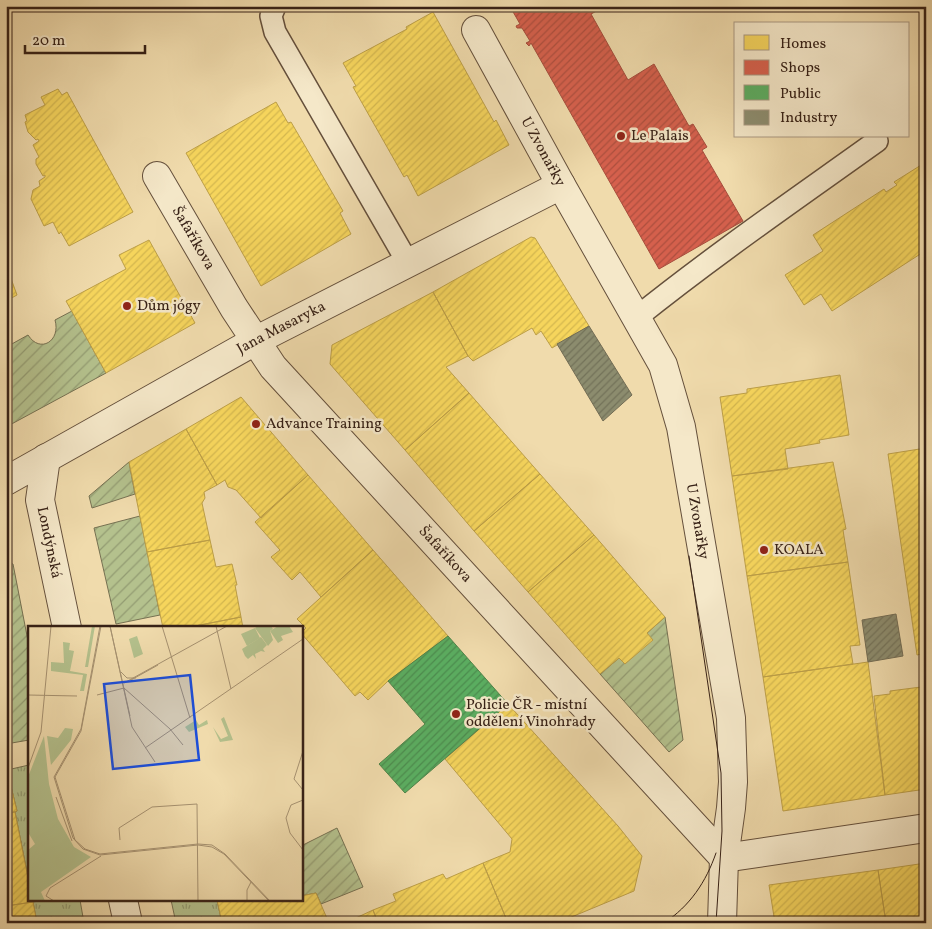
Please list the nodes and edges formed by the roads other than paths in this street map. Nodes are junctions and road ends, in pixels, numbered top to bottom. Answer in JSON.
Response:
{"nodes":[{"id":1,"x":275,"y":6,"type":"edge"},
{"id":2,"x":476,"y":30,"type":"dead end"},
{"id":3,"x":877,"y":140,"type":"dead end"},
{"id":4,"x":157,"y":176,"type":"dead end"},
{"id":5,"x":561,"y":186,"type":"junction"},
{"id":6,"x":408,"y":263,"type":"junction"},
{"id":7,"x":636,"y":318,"type":"junction"},
{"id":8,"x":255,"y":340,"type":"junction"},
{"id":9,"x":46,"y":458,"type":"junction"},
{"id":10,"x":6,"y":481,"type":"edge"},
{"id":11,"x":67,"y":626,"type":"edge"},
{"id":12,"x":926,"y":828,"type":"edge"},
{"id":13,"x":724,"y":858,"type":"junction"},
{"id":14,"x":123,"y":902,"type":"edge"},
{"id":15,"x":720,"y":922,"type":"edge"},
{"id":16,"x":128,"y":923,"type":"edge"}],
"edges":[{"from":1,"to":6,"type":"lane"},
{"from":2,"to":5,"type":"street","name":"U Zvonařky"},
{"from":3,"to":7,"type":"lane"},
{"from":4,"to":8,"type":"street","name":"Šafaříkova"},
{"from":5,"to":6,"type":"street","name":"Jana Masaryka"},
{"from":5,"to":7,"type":"street","name":"U Zvonařky"},
{"from":6,"to":8,"type":"street","name":"Jana Masaryka"},
{"from":7,"to":13,"type":"street","name":"U Zvonařky"},
{"from":8,"to":9,"type":"street","name":"Jana Masaryka"},
{"from":8,"to":13,"type":"street","name":"Šafaříkova"},
{"from":9,"to":10,"type":"street","name":"Jana Masaryka"},
{"from":9,"to":11,"type":"street","name":"Londýnská"},
{"from":12,"to":13,"type":"street"},
{"from":13,"to":15,"type":"street"},
{"from":14,"to":16,"type":"street"}]}
